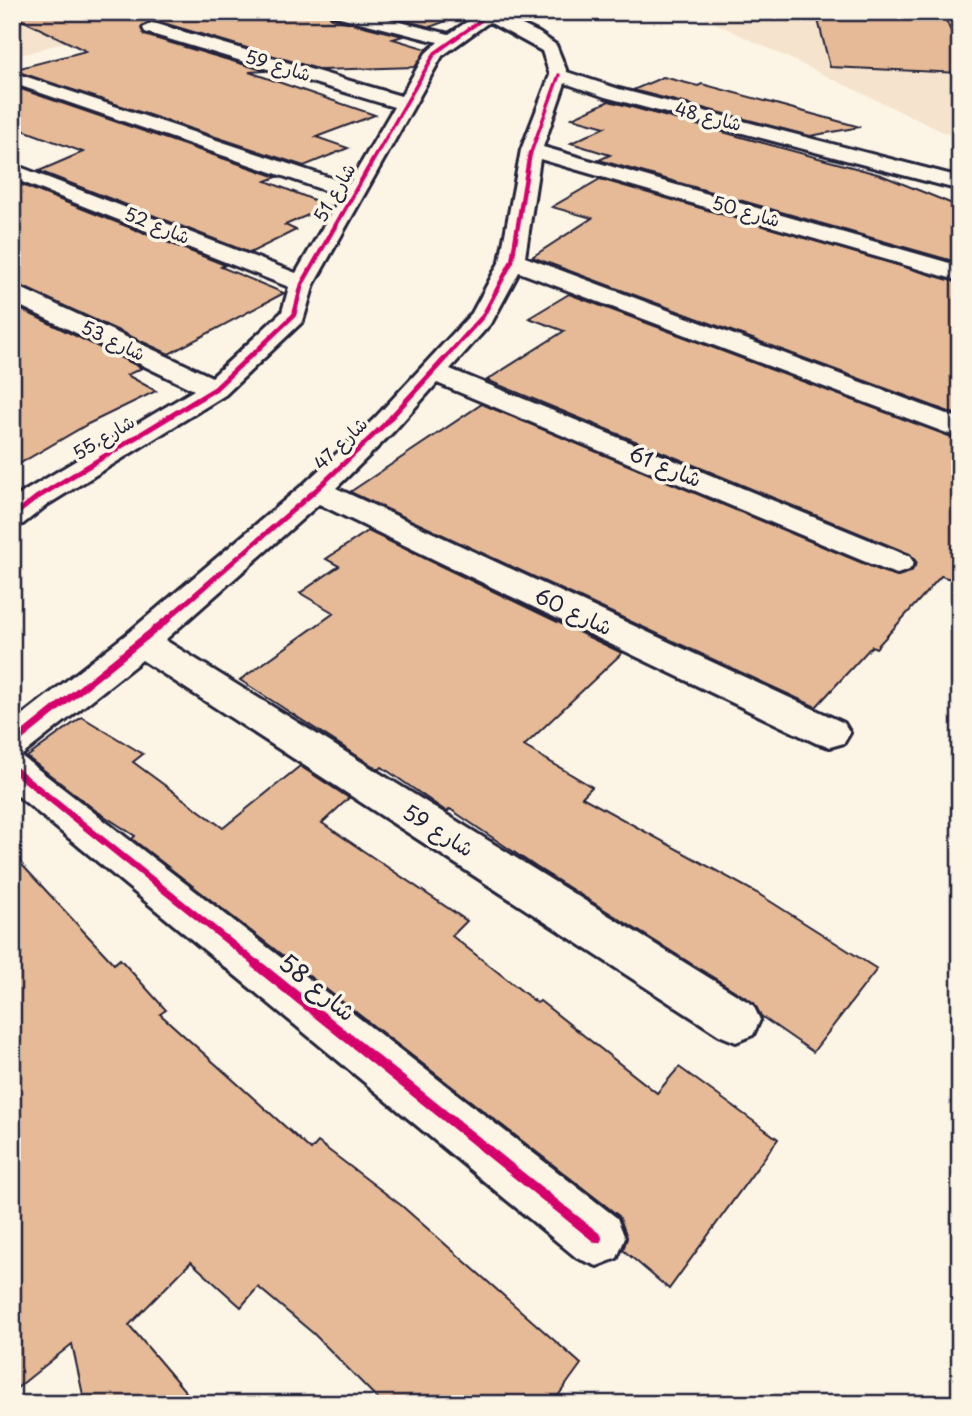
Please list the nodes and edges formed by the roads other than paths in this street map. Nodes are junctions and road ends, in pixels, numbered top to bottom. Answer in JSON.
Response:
{"nodes":[{"id":1,"x":338,"y":12,"type":"edge"},
{"id":2,"x":484,"y":14,"type":"edge"},
{"id":3,"x":151,"y":29,"type":"dead end"},
{"id":4,"x":448,"y":39,"type":"junction"},
{"id":5,"x":559,"y":75,"type":"junction"},
{"id":6,"x":12,"y":78,"type":"edge"},
{"id":7,"x":405,"y":104,"type":"junction"},
{"id":8,"x":531,"y":150,"type":"junction"},
{"id":9,"x":12,"y":170,"type":"edge"},
{"id":10,"x":960,"y":184,"type":"edge"},
{"id":11,"x":353,"y":193,"type":"junction"},
{"id":12,"x":512,"y":261,"type":"junction"},
{"id":13,"x":960,"y":274,"type":"edge"},
{"id":14,"x":302,"y":285,"type":"junction"},
{"id":15,"x":12,"y":292,"type":"edge"},
{"id":16,"x":433,"y":372,"type":"junction"},
{"id":17,"x":215,"y":389,"type":"junction"},
{"id":18,"x":960,"y":429,"type":"edge"},
{"id":19,"x":316,"y":490,"type":"junction"},
{"id":20,"x":20,"y":500,"type":"edge"},
{"id":21,"x":897,"y":563,"type":"dead end"},
{"id":22,"x":141,"y":642,"type":"junction"},
{"id":23,"x":830,"y":733,"type":"dead end"},
{"id":24,"x":12,"y":744,"type":"edge"},
{"id":25,"x":12,"y":768,"type":"edge"},
{"id":26,"x":736,"y":1020,"type":"dead end"},
{"id":27,"x":597,"y":1238,"type":"dead end"}],
"edges":[{"from":1,"to":4,"type":"street"},
{"from":2,"to":4,"type":"street","name":"شارع 51"},
{"from":2,"to":5,"type":"street"},
{"from":3,"to":7,"type":"street","name":"شارع 59"},
{"from":4,"to":7,"type":"street","name":"شارع 51"},
{"from":5,"to":8,"type":"street","name":"شارع 47"},
{"from":5,"to":10,"type":"street","name":"شارع 48"},
{"from":6,"to":11,"type":"street","name":"شارع 51"},
{"from":7,"to":11,"type":"street","name":"شارع 51"},
{"from":8,"to":12,"type":"street","name":"شارع 47"},
{"from":8,"to":13,"type":"street","name":"شارع 50"},
{"from":9,"to":14,"type":"street","name":"شارع 52"},
{"from":11,"to":14,"type":"street","name":"شارع 51"},
{"from":12,"to":16,"type":"street","name":"شارع 47"},
{"from":12,"to":18,"type":"street"},
{"from":14,"to":17,"type":"street","name":"شارع 51"},
{"from":15,"to":17,"type":"street","name":"شارع 53"},
{"from":16,"to":19,"type":"street","name":"شارع 47"},
{"from":16,"to":21,"type":"street","name":"شارع 61"},
{"from":17,"to":20,"type":"street","name":"شارع 55"},
{"from":19,"to":22,"type":"street","name":"شارع 47"},
{"from":19,"to":23,"type":"street","name":"شارع 60"},
{"from":22,"to":24,"type":"street","name":"شارع 47"},
{"from":22,"to":26,"type":"street","name":"شارع 59"},
{"from":25,"to":27,"type":"street","name":"شارع 58"}]}
